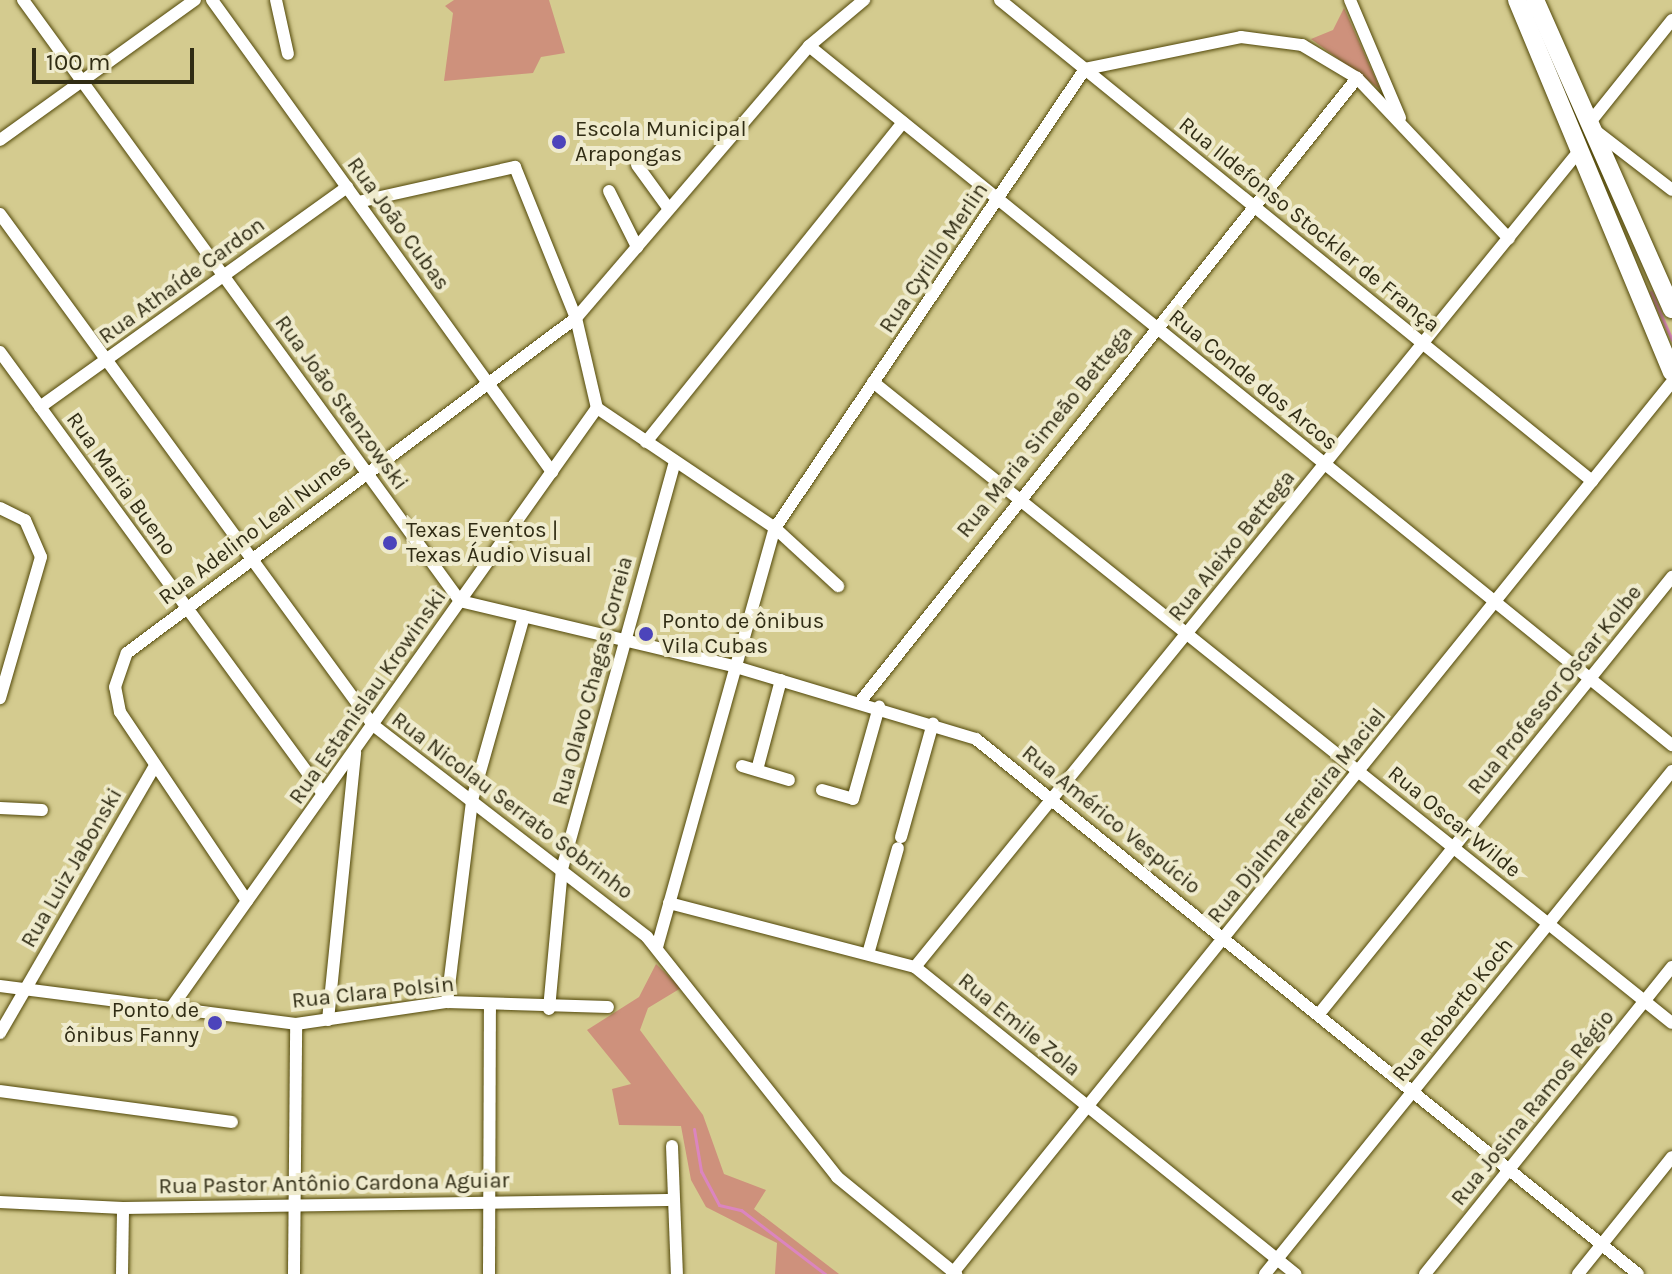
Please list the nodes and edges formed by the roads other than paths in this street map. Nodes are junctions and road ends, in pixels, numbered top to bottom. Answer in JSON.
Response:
{"nodes":[{"id":1,"x":23,"y":0,"type":"edge"},
{"id":2,"x":195,"y":0,"type":"edge"},
{"id":3,"x":212,"y":0,"type":"edge"},
{"id":4,"x":276,"y":0,"type":"edge"},
{"id":5,"x":864,"y":0,"type":"edge"},
{"id":6,"x":1000,"y":0,"type":"edge"},
{"id":7,"x":1350,"y":0,"type":"edge"},
{"id":8,"x":1517,"y":0,"type":"edge"},
{"id":9,"x":1535,"y":0,"type":"edge"},
{"id":10,"x":1672,"y":20,"type":"edge"},
{"id":11,"x":809,"y":46,"type":"junction"},
{"id":12,"x":288,"y":54,"type":"dead end"},
{"id":13,"x":1085,"y":69,"type":"junction"},
{"id":14,"x":1357,"y":78,"type":"junction"},
{"id":15,"x":82,"y":81,"type":"junction"},
{"id":16,"x":903,"y":122,"type":"junction"},
{"id":17,"x":1588,"y":125,"type":"junction"},
{"id":18,"x":1405,"y":129,"type":"junction"},
{"id":19,"x":0,"y":140,"type":"edge"},
{"id":20,"x":1580,"y":150,"type":"junction"},
{"id":21,"x":1632,"y":158,"type":"junction"},
{"id":22,"x":637,"y":165,"type":"dead end"},
{"id":23,"x":1613,"y":181,"type":"junction"},
{"id":24,"x":347,"y":187,"type":"junction"},
{"id":25,"x":1672,"y":190,"type":"edge"},
{"id":26,"x":609,"y":191,"type":"dead end"},
{"id":27,"x":998,"y":199,"type":"junction"},
{"id":28,"x":358,"y":202,"type":"junction"},
{"id":29,"x":1253,"y":206,"type":"junction"},
{"id":30,"x":669,"y":209,"type":"junction"},
{"id":31,"x":0,"y":214,"type":"edge"},
{"id":32,"x":1509,"y":239,"type":"junction"},
{"id":33,"x":637,"y":247,"type":"junction"},
{"id":34,"x":223,"y":276,"type":"junction"},
{"id":35,"x":1672,"y":309,"type":"edge"},
{"id":36,"x":576,"y":318,"type":"junction"},
{"id":37,"x":1156,"y":327,"type":"junction"},
{"id":38,"x":1423,"y":343,"type":"junction"},
{"id":39,"x":0,"y":352,"type":"edge"},
{"id":40,"x":106,"y":360,"type":"junction"},
{"id":41,"x":4,"y":362,"type":"edge"},
{"id":42,"x":1672,"y":372,"type":"edge"},
{"id":43,"x":873,"y":382,"type":"junction"},
{"id":44,"x":1672,"y":382,"type":"edge"},
{"id":45,"x":488,"y":383,"type":"junction"},
{"id":46,"x":40,"y":407,"type":"junction"},
{"id":47,"x":597,"y":408,"type":"junction"},
{"id":48,"x":646,"y":442,"type":"junction"},
{"id":49,"x":675,"y":461,"type":"junction"},
{"id":50,"x":1325,"y":464,"type":"junction"},
{"id":51,"x":552,"y":472,"type":"junction"},
{"id":52,"x":367,"y":473,"type":"junction"},
{"id":53,"x":1592,"y":481,"type":"junction"},
{"id":54,"x":1017,"y":498,"type":"junction"},
{"id":55,"x":0,"y":508,"type":"edge"},
{"id":56,"x":775,"y":528,"type":"junction"},
{"id":57,"x":251,"y":558,"type":"junction"},
{"id":58,"x":1672,"y":577,"type":"edge"},
{"id":59,"x":838,"y":586,"type":"dead end"},
{"id":60,"x":460,"y":601,"type":"junction"},
{"id":61,"x":1495,"y":601,"type":"junction"},
{"id":62,"x":186,"y":606,"type":"junction"},
{"id":63,"x":524,"y":616,"type":"junction"},
{"id":64,"x":1187,"y":634,"type":"junction"},
{"id":65,"x":625,"y":640,"type":"junction"},
{"id":66,"x":736,"y":667,"type":"junction"},
{"id":67,"x":1590,"y":678,"type":"junction"},
{"id":68,"x":781,"y":680,"type":"junction"},
{"id":69,"x":0,"y":698,"type":"edge"},
{"id":70,"x":860,"y":702,"type":"junction"},
{"id":71,"x":879,"y":707,"type":"junction"},
{"id":72,"x":933,"y":723,"type":"junction"},
{"id":73,"x":373,"y":725,"type":"junction"},
{"id":74,"x":1672,"y":745,"type":"edge"},
{"id":75,"x":355,"y":750,"type":"junction"},
{"id":76,"x":155,"y":766,"type":"junction"},
{"id":77,"x":742,"y":766,"type":"dead end"},
{"id":78,"x":757,"y":770,"type":"junction"},
{"id":79,"x":1358,"y":771,"type":"junction"},
{"id":80,"x":1672,"y":771,"type":"edge"},
{"id":81,"x":789,"y":780,"type":"dead end"},
{"id":82,"x":822,"y":790,"type":"dead end"},
{"id":83,"x":323,"y":794,"type":"junction"},
{"id":84,"x":1053,"y":798,"type":"junction"},
{"id":85,"x":472,"y":800,"type":"junction"},
{"id":86,"x":0,"y":808,"type":"edge"},
{"id":87,"x":42,"y":810,"type":"dead end"},
{"id":88,"x":1454,"y":848,"type":"junction"},
{"id":89,"x":562,"y":869,"type":"junction"},
{"id":90,"x":247,"y":901,"type":"junction"},
{"id":91,"x":669,"y":903,"type":"junction"},
{"id":92,"x":1549,"y":924,"type":"junction"},
{"id":93,"x":1224,"y":937,"type":"junction"},
{"id":94,"x":657,"y":947,"type":"junction"},
{"id":95,"x":868,"y":954,"type":"junction"},
{"id":96,"x":915,"y":967,"type":"junction"},
{"id":97,"x":1672,"y":967,"type":"edge"},
{"id":98,"x":0,"y":986,"type":"edge"},
{"id":99,"x":25,"y":989,"type":"junction"},
{"id":100,"x":1645,"y":1001,"type":"junction"},
{"id":101,"x":447,"y":1002,"type":"junction"},
{"id":102,"x":490,"y":1005,"type":"junction"},
{"id":103,"x":608,"y":1007,"type":"dead end"},
{"id":104,"x":171,"y":1008,"type":"junction"},
{"id":105,"x":549,"y":1009,"type":"junction"},
{"id":106,"x":1319,"y":1014,"type":"junction"},
{"id":107,"x":328,"y":1020,"type":"junction"},
{"id":108,"x":1672,"y":1023,"type":"edge"},
{"id":109,"x":296,"y":1024,"type":"junction"},
{"id":110,"x":0,"y":1033,"type":"edge"},
{"id":111,"x":0,"y":1091,"type":"edge"},
{"id":112,"x":1413,"y":1091,"type":"junction"},
{"id":113,"x":1088,"y":1106,"type":"junction"},
{"id":114,"x":232,"y":1122,"type":"dead end"},
{"id":115,"x":672,"y":1146,"type":"dead end"},
{"id":116,"x":1672,"y":1157,"type":"edge"},
{"id":117,"x":1509,"y":1169,"type":"junction"},
{"id":118,"x":668,"y":1200,"type":"junction"},
{"id":119,"x":489,"y":1201,"type":"junction"},
{"id":120,"x":0,"y":1202,"type":"edge"},
{"id":121,"x":294,"y":1203,"type":"junction"},
{"id":122,"x":123,"y":1208,"type":"junction"},
{"id":123,"x":1602,"y":1244,"type":"junction"},
{"id":124,"x":1277,"y":1259,"type":"junction"},
{"id":125,"x":954,"y":1273,"type":"edge"},
{"id":126,"x":122,"y":1274,"type":"edge"},
{"id":127,"x":294,"y":1274,"type":"edge"},
{"id":128,"x":489,"y":1274,"type":"edge"},
{"id":129,"x":677,"y":1274,"type":"edge"},
{"id":130,"x":1265,"y":1274,"type":"edge"},
{"id":131,"x":1296,"y":1274,"type":"edge"},
{"id":132,"x":1425,"y":1274,"type":"edge"},
{"id":133,"x":1578,"y":1274,"type":"edge"},
{"id":134,"x":1638,"y":1274,"type":"edge"}],
"edges":[{"from":1,"to":15,"type":"street","name":"Rua João Stenzowski"},
{"from":2,"to":15,"type":"street"},
{"from":3,"to":24,"type":"street","name":"Rua João Cubas"},
{"from":4,"to":12,"type":"street"},
{"from":5,"to":11,"type":"street","name":"Rua Adelino Leal Nunes"},
{"from":6,"to":13,"type":"street","name":"Rua Ildefonso Stockler de França"},
{"from":7,"to":18,"type":"street"},
{"from":8,"to":20,"type":"main road"},
{"from":9,"to":17,"type":"main road"},
{"from":10,"to":17,"type":"street"},
{"from":11,"to":16,"type":"street","name":"Rua Conde dos Arcos"},
{"from":11,"to":30,"type":"street","name":"Rua Adelino Leal Nunes"},
{"from":13,"to":14,"type":"street"},
{"from":13,"to":27,"type":"street","name":"Rua Cyrillo Merlin"},
{"from":13,"to":29,"type":"street","name":"Rua Ildefonso Stockler de França"},
{"from":14,"to":18,"type":"street"},
{"from":14,"to":29,"type":"street","name":"Rua Maria Simeão Bettega"},
{"from":15,"to":19,"type":"street"},
{"from":15,"to":34,"type":"street","name":"Rua João Stenzowski"},
{"from":16,"to":27,"type":"street","name":"Rua Conde dos Arcos"},
{"from":16,"to":48,"type":"street"},
{"from":17,"to":21,"type":"street"},
{"from":17,"to":23,"type":"main road"},
{"from":18,"to":32,"type":"street"},
{"from":20,"to":32,"type":"street","name":"Rua Aleixo Bettega"},
{"from":20,"to":42,"type":"main road"},
{"from":21,"to":23,"type":"street"},
{"from":21,"to":25,"type":"street"},
{"from":22,"to":30,"type":"street"},
{"from":23,"to":35,"type":"main road"},
{"from":24,"to":28,"type":"street","name":"Rua João Cubas"},
{"from":24,"to":34,"type":"street","name":"Rua Athaíde Cardon"},
{"from":26,"to":33,"type":"street"},
{"from":27,"to":37,"type":"street","name":"Rua Conde dos Arcos"},
{"from":27,"to":43,"type":"street","name":"Rua Cyrillo Merlin"},
{"from":28,"to":36,"type":"street"},
{"from":28,"to":45,"type":"street","name":"Rua João Cubas"},
{"from":29,"to":37,"type":"street","name":"Rua Maria Simeão Bettega"},
{"from":29,"to":38,"type":"street","name":"Rua Ildefonso Stockler de França"},
{"from":30,"to":33,"type":"street","name":"Rua Adelino Leal Nunes"},
{"from":31,"to":40,"type":"street","name":"Rua Nicolau Serrato Sobrinho"},
{"from":32,"to":38,"type":"street","name":"Rua Aleixo Bettega"},
{"from":33,"to":36,"type":"street","name":"Rua Adelino Leal Nunes"},
{"from":34,"to":40,"type":"street","name":"Rua Athaíde Cardon"},
{"from":34,"to":52,"type":"street","name":"Rua João Stenzowski"},
{"from":36,"to":45,"type":"street","name":"Rua Adelino Leal Nunes"},
{"from":36,"to":47,"type":"street"},
{"from":37,"to":50,"type":"street","name":"Rua Conde dos Arcos"},
{"from":37,"to":54,"type":"street","name":"Rua Maria Simeão Bettega"},
{"from":38,"to":50,"type":"street","name":"Rua Aleixo Bettega"},
{"from":38,"to":53,"type":"street","name":"Rua Ildefonso Stockler de França"},
{"from":39,"to":41,"type":"street","name":"Rua Maria Bueno"},
{"from":40,"to":46,"type":"street","name":"Rua Athaíde Cardon"},
{"from":40,"to":57,"type":"street","name":"Rua Nicolau Serrato Sobrinho"},
{"from":41,"to":46,"type":"street","name":"Rua Maria Bueno"},
{"from":43,"to":54,"type":"street","name":"Rua Oscar Wilde"},
{"from":43,"to":56,"type":"street","name":"Rua Cyrillo Merlin"},
{"from":44,"to":53,"type":"street","name":"Rua Djalma Ferreira Maciel"},
{"from":45,"to":51,"type":"street","name":"Rua João Cubas"},
{"from":45,"to":52,"type":"street","name":"Rua Adelino Leal Nunes"},
{"from":46,"to":62,"type":"street","name":"Rua Maria Bueno"},
{"from":47,"to":48,"type":"street"},
{"from":47,"to":51,"type":"street","name":"Rua Estanislau Krowinski"},
{"from":48,"to":49,"type":"street"},
{"from":49,"to":56,"type":"street"},
{"from":49,"to":65,"type":"street","name":"Rua Olavo Chagas Correia"},
{"from":50,"to":61,"type":"street","name":"Rua Conde dos Arcos"},
{"from":50,"to":64,"type":"street","name":"Rua Aleixo Bettega"},
{"from":51,"to":60,"type":"street","name":"Rua Estanislau Krowinski"},
{"from":52,"to":57,"type":"street","name":"Rua Adelino Leal Nunes"},
{"from":52,"to":60,"type":"street","name":"Rua João Stenzowski"},
{"from":53,"to":61,"type":"street","name":"Rua Djalma Ferreira Maciel"},
{"from":54,"to":64,"type":"street","name":"Rua Oscar Wilde"},
{"from":54,"to":70,"type":"street","name":"Rua Maria Simeão Bettega"},
{"from":55,"to":69,"type":"street"},
{"from":56,"to":59,"type":"street"},
{"from":56,"to":66,"type":"street","name":"Rua Cyrillo Merlin"},
{"from":57,"to":62,"type":"street","name":"Rua Adelino Leal Nunes"},
{"from":57,"to":73,"type":"street","name":"Rua Nicolau Serrato Sobrinho"},
{"from":58,"to":67,"type":"street","name":"Rua Professor Oscar Kolbe"},
{"from":60,"to":63,"type":"street"},
{"from":60,"to":73,"type":"street","name":"Rua Estanislau Krowinski"},
{"from":61,"to":67,"type":"street","name":"Rua Conde dos Arcos"},
{"from":61,"to":79,"type":"street","name":"Rua Djalma Ferreira Maciel"},
{"from":62,"to":76,"type":"street","name":"Rua Adelino Leal Nunes"},
{"from":62,"to":83,"type":"street","name":"Rua Maria Bueno"},
{"from":63,"to":65,"type":"street"},
{"from":63,"to":85,"type":"street"},
{"from":64,"to":79,"type":"street","name":"Rua Oscar Wilde"},
{"from":64,"to":84,"type":"street","name":"Rua Aleixo Bettega"},
{"from":65,"to":66,"type":"street"},
{"from":65,"to":89,"type":"street","name":"Rua Olavo Chagas Correia"},
{"from":66,"to":68,"type":"street","name":"Rua Américo Vespúcio"},
{"from":66,"to":91,"type":"street","name":"Rua Cyrillo Merlin"},
{"from":67,"to":74,"type":"street","name":"Rua Conde dos Arcos"},
{"from":67,"to":88,"type":"street","name":"Rua Professor Oscar Kolbe"},
{"from":68,"to":70,"type":"street","name":"Rua Américo Vespúcio"},
{"from":68,"to":78,"type":"street"},
{"from":70,"to":71,"type":"street","name":"Rua Américo Vespúcio"},
{"from":71,"to":72,"type":"street","name":"Rua Américo Vespúcio"},
{"from":71,"to":82,"type":"street"},
{"from":72,"to":84,"type":"street","name":"Rua Américo Vespúcio"},
{"from":72,"to":95,"type":"street"},
{"from":73,"to":75,"type":"street","name":"Rua Estanislau Krowinski"},
{"from":73,"to":85,"type":"street","name":"Rua Nicolau Serrato Sobrinho"},
{"from":75,"to":83,"type":"street","name":"Rua Estanislau Krowinski"},
{"from":75,"to":107,"type":"street"},
{"from":76,"to":90,"type":"street"},
{"from":76,"to":99,"type":"street","name":"Rua Luiz Jabonski"},
{"from":77,"to":78,"type":"street"},
{"from":78,"to":81,"type":"street"},
{"from":79,"to":88,"type":"street","name":"Rua Oscar Wilde"},
{"from":79,"to":93,"type":"street","name":"Rua Djalma Ferreira Maciel"},
{"from":80,"to":92,"type":"street","name":"Rua Roberto Koch"},
{"from":83,"to":90,"type":"street","name":"Rua Estanislau Krowinski"},
{"from":84,"to":93,"type":"street","name":"Rua Américo Vespúcio"},
{"from":84,"to":96,"type":"street","name":"Rua Aleixo Bettega"},
{"from":85,"to":89,"type":"street","name":"Rua Nicolau Serrato Sobrinho"},
{"from":85,"to":101,"type":"street"},
{"from":86,"to":87,"type":"street"},
{"from":88,"to":92,"type":"street","name":"Rua Oscar Wilde"},
{"from":88,"to":106,"type":"street","name":"Rua Professor Oscar Kolbe"},
{"from":89,"to":94,"type":"street","name":"Rua Nicolau Serrato Sobrinho"},
{"from":89,"to":105,"type":"street","name":"Rua Olavo Chagas Correia"},
{"from":90,"to":104,"type":"street","name":"Rua Estanislau Krowinski"},
{"from":91,"to":94,"type":"street","name":"Rua Cyrillo Merlin"},
{"from":91,"to":95,"type":"street","name":"Rua Emile Zola"},
{"from":92,"to":100,"type":"street","name":"Rua Oscar Wilde"},
{"from":92,"to":112,"type":"street","name":"Rua Roberto Koch"},
{"from":93,"to":106,"type":"street","name":"Rua Américo Vespúcio"},
{"from":93,"to":113,"type":"street","name":"Rua Djalma Ferreira Maciel"},
{"from":94,"to":125,"type":"street","name":"Rua Nicolau Serrato Sobrinho"},
{"from":95,"to":96,"type":"street","name":"Rua Emile Zola"},
{"from":96,"to":113,"type":"street","name":"Rua Emile Zola"},
{"from":97,"to":100,"type":"street","name":"Rua Josina Ramos Régio"},
{"from":98,"to":99,"type":"street","name":"Rua Clara Polsin"},
{"from":99,"to":104,"type":"street","name":"Rua Clara Polsin"},
{"from":99,"to":110,"type":"street","name":"Rua Luiz Jabonski"},
{"from":100,"to":108,"type":"street","name":"Rua Oscar Wilde"},
{"from":100,"to":117,"type":"street","name":"Rua Josina Ramos Régio"},
{"from":101,"to":102,"type":"street","name":"Rua Clara Polsin"},
{"from":101,"to":107,"type":"street","name":"Rua Clara Polsin"},
{"from":102,"to":105,"type":"street","name":"Rua Clara Polsin"},
{"from":102,"to":119,"type":"street"},
{"from":103,"to":105,"type":"street","name":"Rua Clara Polsin"},
{"from":104,"to":109,"type":"street","name":"Rua Clara Polsin"},
{"from":106,"to":112,"type":"street","name":"Rua Américo Vespúcio"},
{"from":107,"to":109,"type":"street","name":"Rua Clara Polsin"},
{"from":109,"to":121,"type":"street"},
{"from":111,"to":114,"type":"street"},
{"from":112,"to":117,"type":"street","name":"Rua Américo Vespúcio"},
{"from":112,"to":124,"type":"street","name":"Rua Roberto Koch"},
{"from":113,"to":124,"type":"street","name":"Rua Emile Zola"},
{"from":113,"to":125,"type":"street","name":"Rua Djalma Ferreira Maciel"},
{"from":115,"to":118,"type":"street"},
{"from":116,"to":123,"type":"street"},
{"from":117,"to":123,"type":"street","name":"Rua Américo Vespúcio"},
{"from":117,"to":132,"type":"street","name":"Rua Josina Ramos Régio"},
{"from":118,"to":119,"type":"street","name":"Rua Pastor Antônio Cardona Aguiar"},
{"from":118,"to":129,"type":"street"},
{"from":119,"to":121,"type":"street","name":"Rua Pastor Antônio Cardona Aguiar"},
{"from":119,"to":128,"type":"street"},
{"from":120,"to":122,"type":"street","name":"Rua Pastor Antônio Cardona Aguiar"},
{"from":121,"to":122,"type":"street","name":"Rua Pastor Antônio Cardona Aguiar"},
{"from":121,"to":127,"type":"street"},
{"from":122,"to":126,"type":"street"},
{"from":123,"to":133,"type":"street"},
{"from":123,"to":134,"type":"street","name":"Rua Américo Vespúcio"},
{"from":124,"to":130,"type":"street","name":"Rua Roberto Koch"},
{"from":124,"to":131,"type":"street","name":"Rua Emile Zola"}]}
